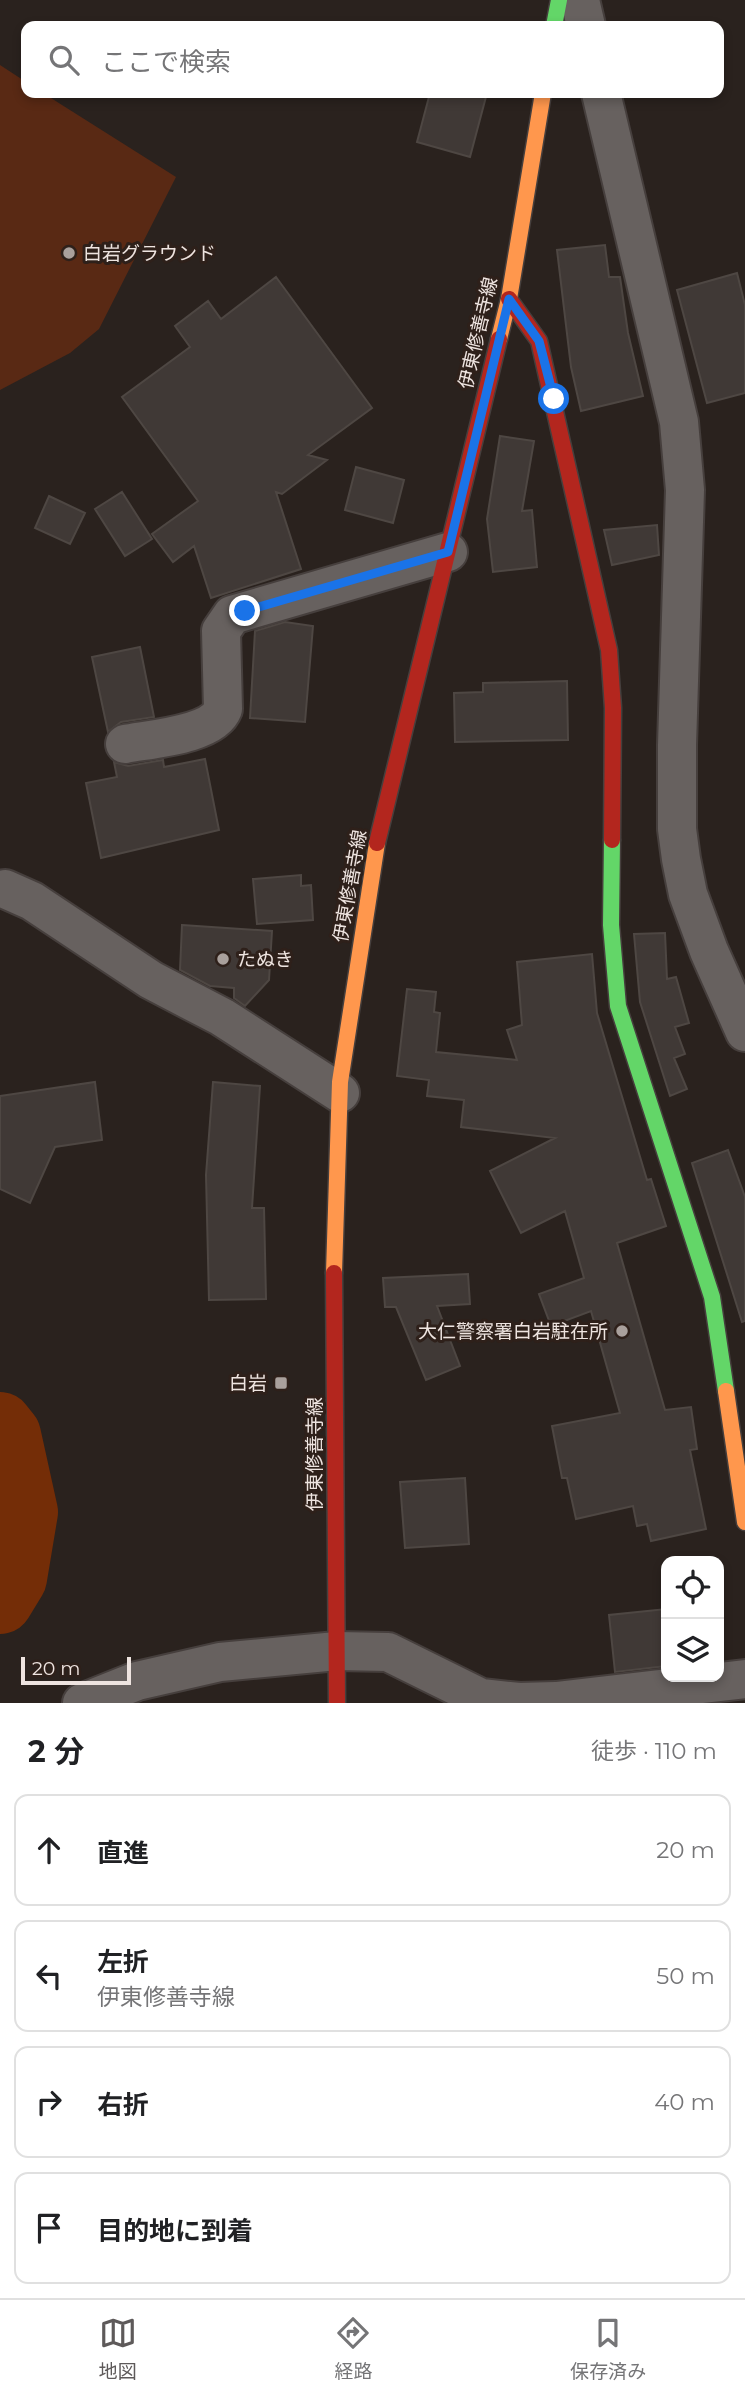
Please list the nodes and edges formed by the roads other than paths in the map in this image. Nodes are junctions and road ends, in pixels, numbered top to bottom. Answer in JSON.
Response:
{"nodes":[{"id":1,"x":559,"y":0,"type":"edge"},
{"id":2,"x":580,"y":0,"type":"edge"},
{"id":3,"x":555,"y":21,"type":"edge"},
{"id":4,"x":585,"y":21,"type":"edge"},
{"id":5,"x":542,"y":98,"type":"edge"},
{"id":6,"x":602,"y":98,"type":"edge"},
{"id":7,"x":509,"y":299,"type":"junction"},
{"id":8,"x":448,"y":552,"type":"junction"},
{"id":9,"x":125,"y":744,"type":"dead end"},
{"id":10,"x":5,"y":889,"type":"dead end"},
{"id":11,"x":745,"y":1032,"type":"edge"},
{"id":12,"x":340,"y":1093,"type":"junction"},
{"id":13,"x":745,"y":1522,"type":"edge"},
{"id":14,"x":337,"y":1651,"type":"junction"},
{"id":15,"x":745,"y":1679,"type":"edge"},
{"id":16,"x":82,"y":1703,"type":"edge"},
{"id":17,"x":337,"y":1703,"type":"edge"}],
"edges":[{"from":1,"to":3,"type":"main road"},
{"from":2,"to":4,"type":"street"},
{"from":5,"to":7,"type":"main road","name":"伊東修善寺線"},
{"from":6,"to":11,"type":"street"},
{"from":7,"to":8,"type":"main road","name":"伊東修善寺線"},
{"from":7,"to":13,"type":"main road"},
{"from":8,"to":9,"type":"street"},
{"from":8,"to":12,"type":"main road","name":"伊東修善寺線"},
{"from":10,"to":12,"type":"street"},
{"from":12,"to":14,"type":"main road","name":"伊東修善寺線"},
{"from":14,"to":15,"type":"street"},
{"from":14,"to":16,"type":"street"},
{"from":14,"to":17,"type":"main road","name":"伊東修善寺線"}]}
